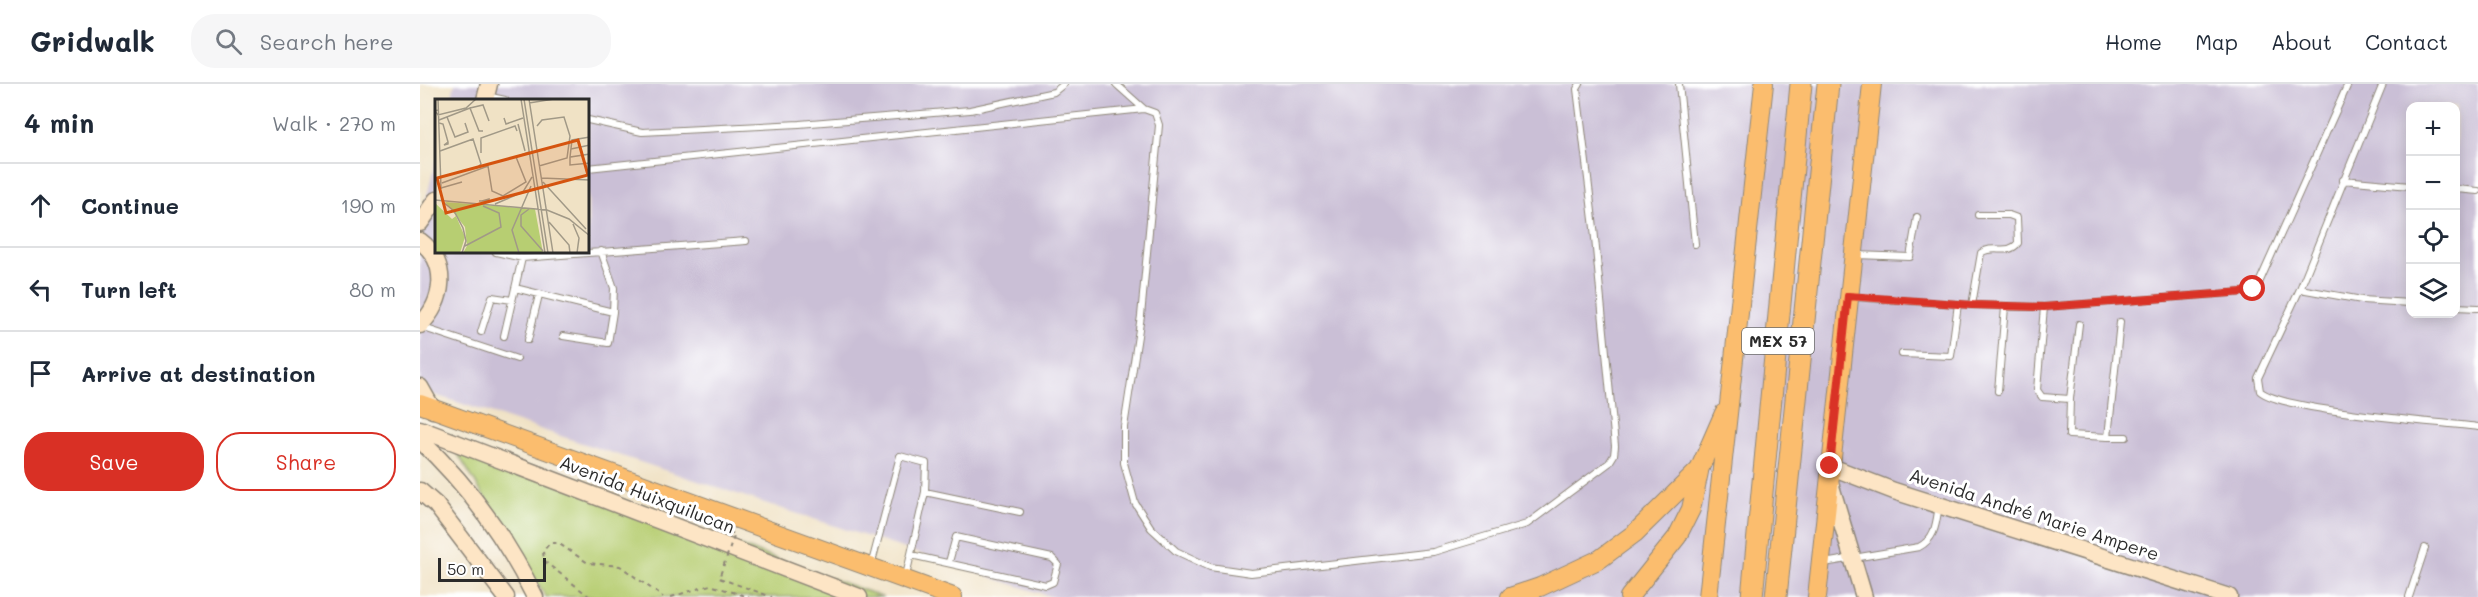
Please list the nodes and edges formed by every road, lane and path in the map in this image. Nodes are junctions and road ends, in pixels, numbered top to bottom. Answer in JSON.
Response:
{"nodes":[{"id":1,"x":1064,"y":84,"type":"edge"},
{"id":2,"x":1116,"y":84,"type":"edge"},
{"id":3,"x":1580,"y":84,"type":"edge"},
{"id":4,"x":1679,"y":84,"type":"edge"},
{"id":5,"x":1764,"y":84,"type":"edge"},
{"id":6,"x":1801,"y":84,"type":"edge"},
{"id":7,"x":1828,"y":84,"type":"edge"},
{"id":8,"x":1872,"y":84,"type":"edge"},
{"id":9,"x":2348,"y":84,"type":"edge"},
{"id":10,"x":2383,"y":84,"type":"edge"},
{"id":11,"x":487,"y":94,"type":"edge"},
{"id":12,"x":502,"y":99,"type":"edge"},
{"id":13,"x":1144,"y":109,"type":"junction"},
{"id":14,"x":590,"y":120,"type":"edge"},
{"id":15,"x":590,"y":168,"type":"edge"},
{"id":16,"x":2343,"y":180,"type":"junction"},
{"id":17,"x":2406,"y":186,"type":"edge"},
{"id":18,"x":2460,"y":189,"type":"edge"},
{"id":19,"x":2478,"y":191,"type":"edge"},
{"id":20,"x":435,"y":201,"type":"edge"},
{"id":21,"x":1978,"y":214,"type":"dead end"},
{"id":22,"x":1917,"y":217,"type":"dead end"},
{"id":23,"x":420,"y":223,"type":"edge"},
{"id":24,"x":746,"y":241,"type":"dead end"},
{"id":25,"x":420,"y":242,"type":"edge"},
{"id":26,"x":1695,"y":244,"type":"dead end"},
{"id":27,"x":601,"y":251,"type":"junction"},
{"id":28,"x":590,"y":252,"type":"edge"},
{"id":29,"x":505,"y":254,"type":"edge"},
{"id":30,"x":567,"y":254,"type":"edge"},
{"id":31,"x":436,"y":255,"type":"edge"},
{"id":32,"x":1852,"y":255,"type":"junction"},
{"id":33,"x":522,"y":258,"type":"junction"},
{"id":34,"x":515,"y":288,"type":"junction"},
{"id":35,"x":2300,"y":289,"type":"junction"},
{"id":36,"x":539,"y":295,"type":"junction"},
{"id":37,"x":1848,"y":296,"type":"junction"},
{"id":38,"x":512,"y":300,"type":"junction"},
{"id":39,"x":2406,"y":303,"type":"edge"},
{"id":40,"x":1958,"y":304,"type":"junction"},
{"id":41,"x":1972,"y":305,"type":"junction"},
{"id":42,"x":2005,"y":307,"type":"junction"},
{"id":43,"x":2044,"y":307,"type":"junction"},
{"id":44,"x":2460,"y":307,"type":"edge"},
{"id":45,"x":2478,"y":308,"type":"edge"},
{"id":46,"x":613,"y":312,"type":"junction"},
{"id":47,"x":2120,"y":322,"type":"dead end"},
{"id":48,"x":2079,"y":324,"type":"dead end"},
{"id":49,"x":420,"y":326,"type":"edge"},
{"id":50,"x":481,"y":332,"type":"dead end"},
{"id":51,"x":504,"y":336,"type":"dead end"},
{"id":52,"x":563,"y":336,"type":"dead end"},
{"id":53,"x":528,"y":340,"type":"dead end"},
{"id":54,"x":1902,"y":354,"type":"dead end"},
{"id":55,"x":517,"y":359,"type":"dead end"},
{"id":56,"x":420,"y":387,"type":"edge"},
{"id":57,"x":1998,"y":391,"type":"dead end"},
{"id":58,"x":1732,"y":394,"type":"junction"},
{"id":59,"x":2070,"y":399,"type":"junction"},
{"id":60,"x":427,"y":407,"type":"edge"},
{"id":61,"x":2478,"y":427,"type":"edge"},
{"id":62,"x":420,"y":429,"type":"edge"},
{"id":63,"x":2108,"y":437,"type":"junction"},
{"id":64,"x":2126,"y":437,"type":"dead end"},
{"id":65,"x":420,"y":440,"type":"edge"},
{"id":66,"x":1699,"y":470,"type":"junction"},
{"id":67,"x":1829,"y":472,"type":"junction"},
{"id":68,"x":420,"y":491,"type":"edge"},
{"id":69,"x":924,"y":492,"type":"junction"},
{"id":70,"x":1939,"y":505,"type":"junction"},
{"id":71,"x":1020,"y":512,"type":"dead end"},
{"id":72,"x":678,"y":514,"type":"dead end"},
{"id":73,"x":2425,"y":548,"type":"dead end"},
{"id":74,"x":911,"y":555,"type":"junction"},
{"id":75,"x":1851,"y":559,"type":"junction"},
{"id":76,"x":949,"y":562,"type":"junction"},
{"id":77,"x":1821,"y":564,"type":"junction"},
{"id":78,"x":870,"y":568,"type":"junction"},
{"id":79,"x":905,"y":580,"type":"junction"},
{"id":80,"x":938,"y":593,"type":"edge"},
{"id":81,"x":506,"y":597,"type":"edge"},
{"id":82,"x":535,"y":597,"type":"edge"},
{"id":83,"x":590,"y":597,"type":"edge"},
{"id":84,"x":663,"y":597,"type":"edge"},
{"id":85,"x":671,"y":597,"type":"edge"},
{"id":86,"x":749,"y":597,"type":"edge"},
{"id":87,"x":772,"y":597,"type":"edge"},
{"id":88,"x":859,"y":597,"type":"edge"},
{"id":89,"x":953,"y":597,"type":"edge"},
{"id":90,"x":1510,"y":597,"type":"edge"},
{"id":91,"x":1629,"y":597,"type":"edge"},
{"id":92,"x":1708,"y":597,"type":"edge"},
{"id":93,"x":1752,"y":597,"type":"edge"},
{"id":94,"x":1776,"y":597,"type":"edge"},
{"id":95,"x":1817,"y":597,"type":"edge"},
{"id":96,"x":1864,"y":597,"type":"edge"},
{"id":97,"x":2229,"y":597,"type":"edge"},
{"id":98,"x":2409,"y":597,"type":"edge"}],
"edges":[{"from":1,"to":14,"type":"lane"},
{"from":2,"to":13,"type":"lane"},
{"from":3,"to":13,"type":"lane"},
{"from":4,"to":26,"type":"lane"},
{"from":5,"to":58,"type":"main road"},
{"from":6,"to":93,"type":"highway","number":"MEX 57"},
{"from":7,"to":94,"type":"highway","number":"MEX 57"},
{"from":8,"to":32,"type":"main road"},
{"from":9,"to":43,"type":"lane"},
{"from":10,"to":16,"type":"lane"},
{"from":11,"to":12,"type":"lane"},
{"from":13,"to":15,"type":"lane"},
{"from":16,"to":17,"type":"lane"},
{"from":16,"to":35,"type":"lane"},
{"from":18,"to":19,"type":"lane"},
{"from":20,"to":23,"type":"main road"},
{"from":21,"to":41,"type":"lane"},
{"from":22,"to":32,"type":"lane"},
{"from":24,"to":27,"type":"lane"},
{"from":25,"to":31,"type":"main road"},
{"from":27,"to":28,"type":"lane"},
{"from":27,"to":46,"type":"lane"},
{"from":29,"to":33,"type":"lane"},
{"from":30,"to":33,"type":"lane"},
{"from":31,"to":49,"type":"main road"},
{"from":32,"to":37,"type":"main road"},
{"from":33,"to":34,"type":"lane"},
{"from":34,"to":36,"type":"lane"},
{"from":34,"to":38,"type":"lane"},
{"from":35,"to":39,"type":"lane"},
{"from":35,"to":61,"type":"lane"},
{"from":36,"to":46,"type":"lane"},
{"from":36,"to":53,"type":"lane"},
{"from":37,"to":40,"type":"lane"},
{"from":37,"to":67,"type":"main road"},
{"from":38,"to":50,"type":"lane"},
{"from":38,"to":51,"type":"lane"},
{"from":40,"to":41,"type":"lane"},
{"from":40,"to":54,"type":"lane"},
{"from":41,"to":42,"type":"lane"},
{"from":42,"to":43,"type":"lane"},
{"from":42,"to":57,"type":"lane"},
{"from":43,"to":59,"type":"lane"},
{"from":44,"to":45,"type":"lane"},
{"from":46,"to":52,"type":"lane"},
{"from":47,"to":63,"type":"lane"},
{"from":48,"to":59,"type":"lane"},
{"from":49,"to":55,"type":"lane"},
{"from":56,"to":60,"type":"main road"},
{"from":58,"to":66,"type":"main road"},
{"from":58,"to":92,"type":"main road"},
{"from":59,"to":63,"type":"lane"},
{"from":60,"to":78,"type":"main road"},
{"from":62,"to":88,"type":"main road","name":"Avenida Huixquilucan"},
{"from":63,"to":64,"type":"lane"},
{"from":65,"to":82,"type":"main road"},
{"from":66,"to":90,"type":"main road"},
{"from":66,"to":91,"type":"main road"},
{"from":67,"to":70,"type":"main road","name":"Avenida André Marie Ampere"},
{"from":67,"to":75,"type":"main road"},
{"from":67,"to":77,"type":"main road"},
{"from":68,"to":81,"type":"main road"},
{"from":69,"to":71,"type":"lane"},
{"from":69,"to":74,"type":"lane"},
{"from":69,"to":78,"type":"lane"},
{"from":70,"to":75,"type":"lane"},
{"from":70,"to":97,"type":"main road","name":"Avenida André Marie Ampere"},
{"from":72,"to":87,"type":"path","bridge":true},
{"from":73,"to":98,"type":"lane"},
{"from":74,"to":76,"type":"lane"},
{"from":74,"to":79,"type":"lane"},
{"from":75,"to":77,"type":"lane"},
{"from":75,"to":96,"type":"main road"},
{"from":76,"to":76,"type":"lane"},
{"from":77,"to":95,"type":"main road"},
{"from":78,"to":79,"type":"main road"},
{"from":79,"to":80,"type":"main road"},
{"from":80,"to":89,"type":"main road"},
{"from":83,"to":84,"type":"path"},
{"from":85,"to":86,"type":"path"}]}
